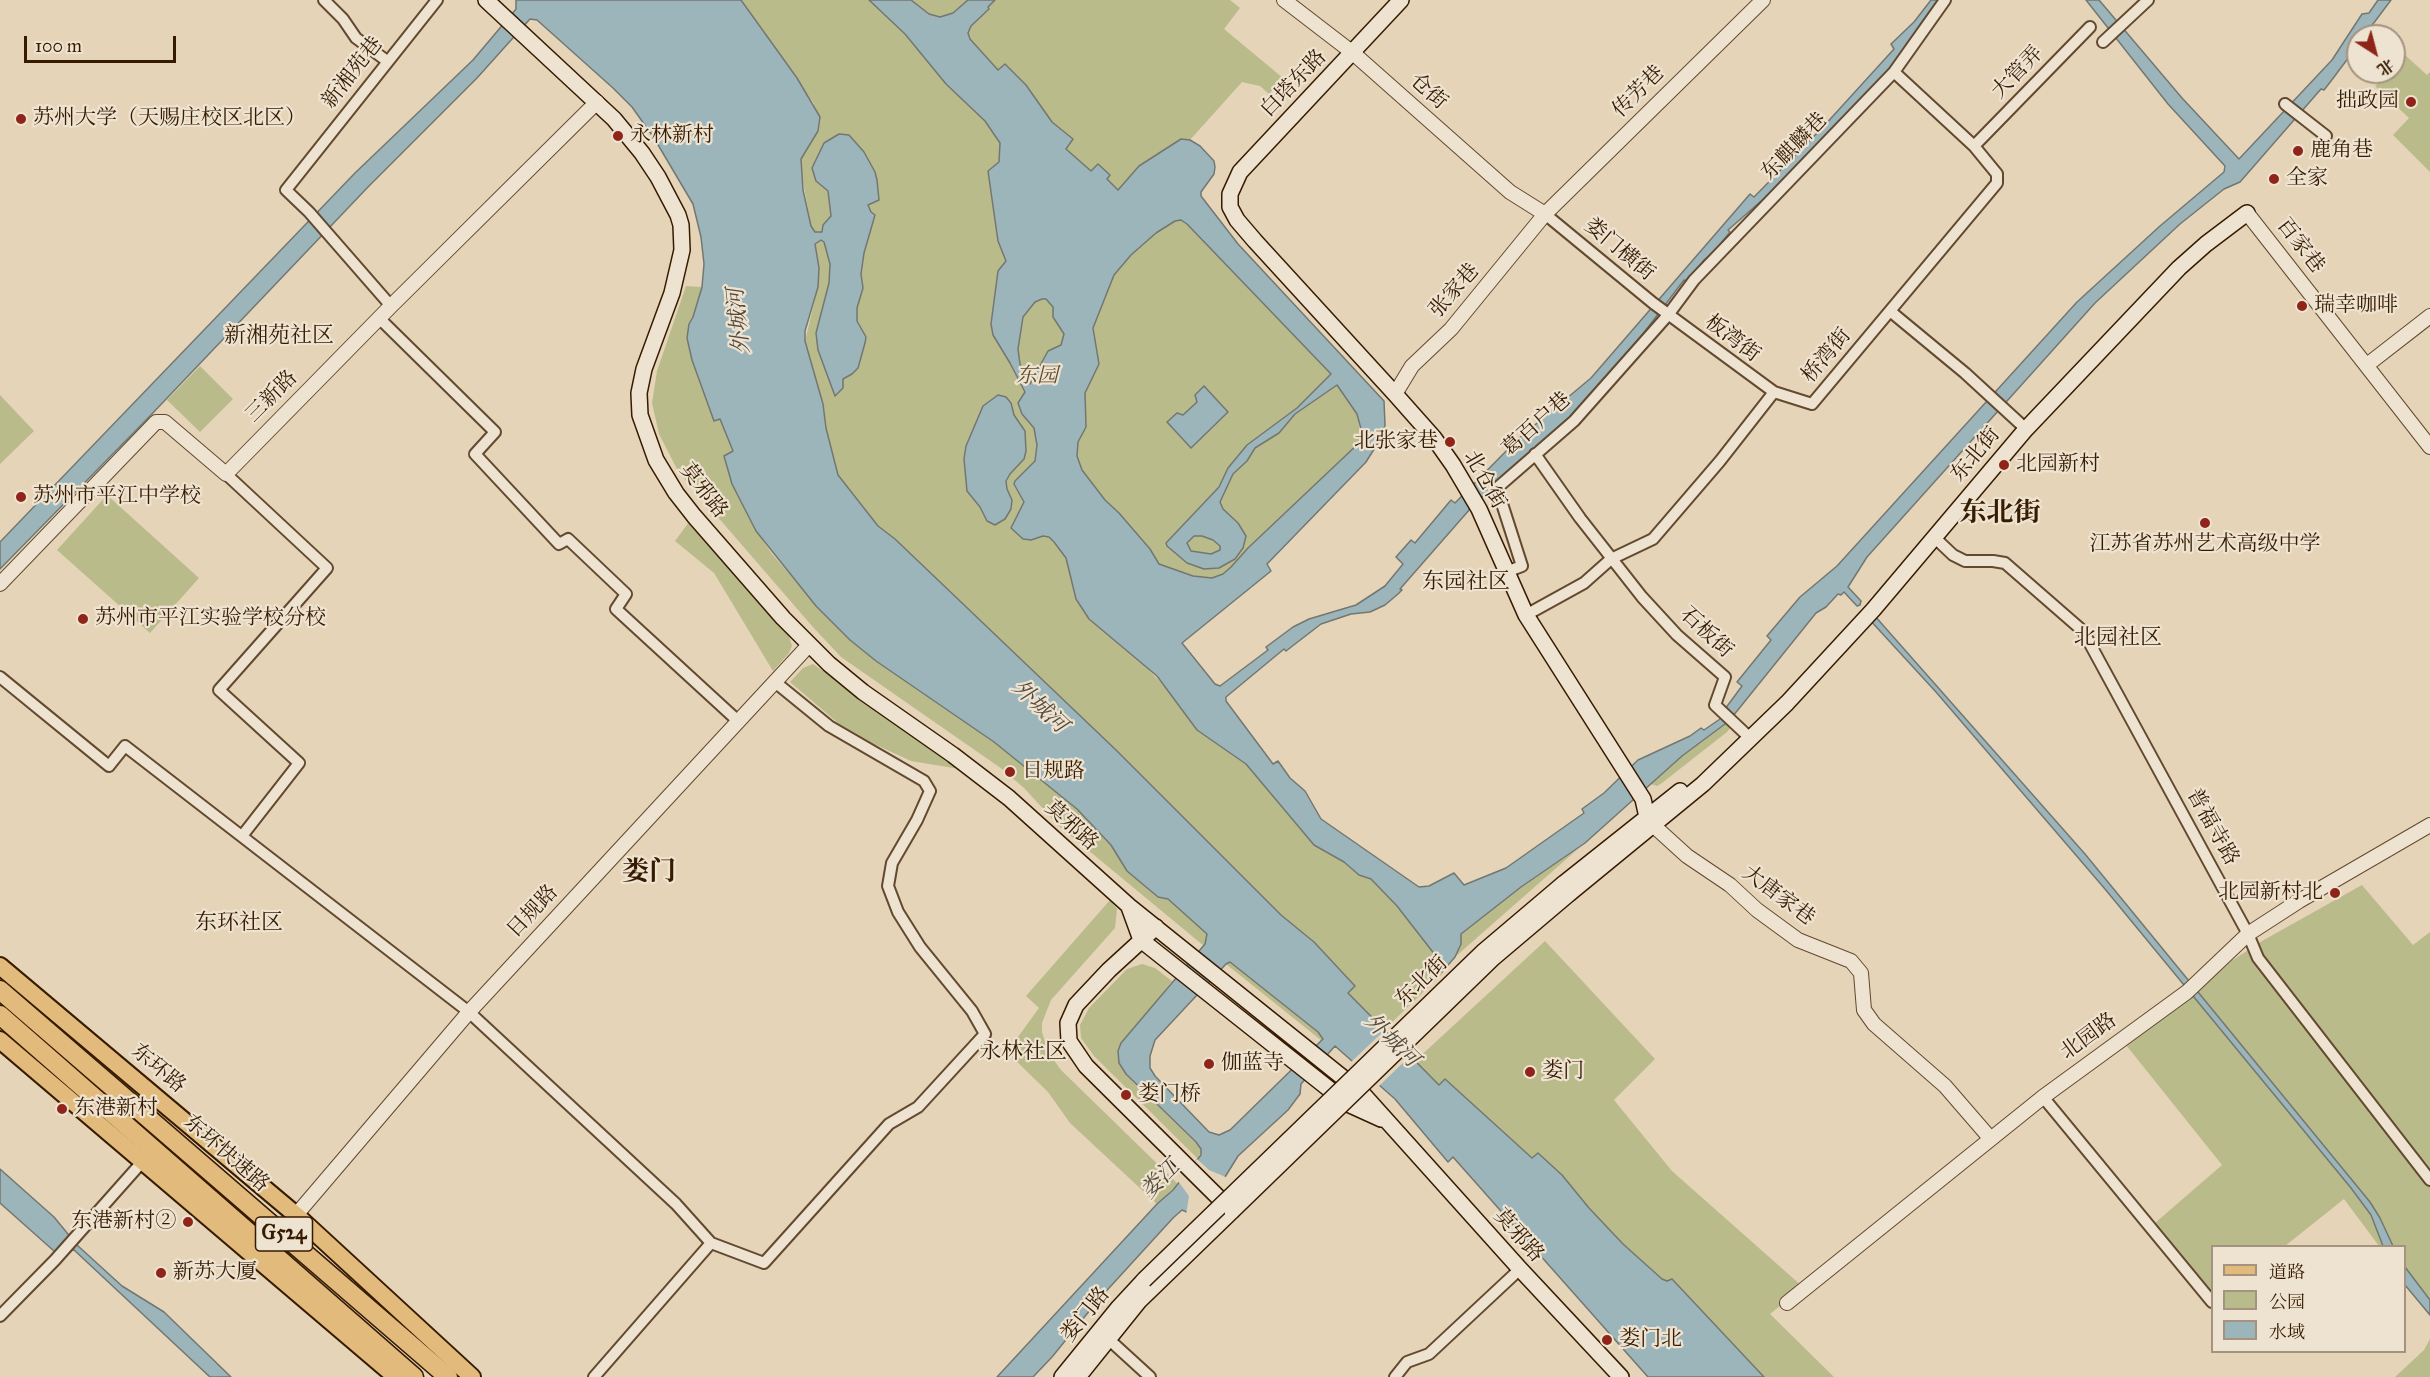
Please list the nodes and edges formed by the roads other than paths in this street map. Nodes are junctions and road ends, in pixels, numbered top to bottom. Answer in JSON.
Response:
{"nodes":[{"id":1,"x":324,"y":0,"type":"edge"},
{"id":2,"x":437,"y":0,"type":"edge"},
{"id":3,"x":486,"y":0,"type":"edge"},
{"id":4,"x":1284,"y":0,"type":"edge"},
{"id":5,"x":1401,"y":0,"type":"edge"},
{"id":6,"x":1763,"y":0,"type":"edge"},
{"id":7,"x":1945,"y":0,"type":"edge"},
{"id":8,"x":2148,"y":0,"type":"edge"},
{"id":9,"x":2090,"y":27,"type":"dead end"},
{"id":10,"x":2107,"y":39,"type":"dead end"},
{"id":11,"x":1353,"y":53,"type":"junction"},
{"id":12,"x":387,"y":62,"type":"junction"},
{"id":13,"x":1894,"y":72,"type":"junction"},
{"id":14,"x":597,"y":102,"type":"junction"},
{"id":15,"x":2285,"y":104,"type":"dead end"},
{"id":16,"x":2326,"y":135,"type":"dead end"},
{"id":17,"x":1974,"y":146,"type":"junction"},
{"id":18,"x":1229,"y":203,"type":"joint"},
{"id":19,"x":2247,"y":213,"type":"joint"},
{"id":20,"x":1545,"y":214,"type":"junction"},
{"id":21,"x":391,"y":306,"type":"junction"},
{"id":22,"x":1890,"y":311,"type":"junction"},
{"id":23,"x":1666,"y":313,"type":"junction"},
{"id":24,"x":2430,"y":316,"type":"edge"},
{"id":25,"x":379,"y":318,"type":"junction"},
{"id":26,"x":2367,"y":364,"type":"junction"},
{"id":27,"x":1774,"y":392,"type":"junction"},
{"id":28,"x":1395,"y":394,"type":"junction"},
{"id":29,"x":2026,"y":429,"type":"junction"},
{"id":30,"x":2430,"y":447,"type":"edge"},
{"id":31,"x":1536,"y":454,"type":"junction"},
{"id":32,"x":226,"y":474,"type":"junction"},
{"id":33,"x":1934,"y":537,"type":"junction"},
{"id":34,"x":1611,"y":559,"type":"junction"},
{"id":35,"x":1506,"y":572,"type":"junction"},
{"id":36,"x":0,"y":584,"type":"edge"},
{"id":37,"x":1526,"y":615,"type":"junction"},
{"id":38,"x":809,"y":645,"type":"junction"},
{"id":39,"x":0,"y":677,"type":"edge"},
{"id":40,"x":775,"y":682,"type":"junction"},
{"id":41,"x":738,"y":722,"type":"junction"},
{"id":42,"x":1750,"y":738,"type":"junction"},
{"id":43,"x":1650,"y":821,"type":"junction"},
{"id":44,"x":2430,"y":825,"type":"edge"},
{"id":45,"x":242,"y":836,"type":"junction"},
{"id":46,"x":1129,"y":906,"type":"junction"},
{"id":47,"x":1156,"y":927,"type":"junction"},
{"id":48,"x":2248,"y":934,"type":"junction"},
{"id":49,"x":1141,"y":940,"type":"junction"},
{"id":50,"x":0,"y":966,"type":"edge"},
{"id":51,"x":0,"y":990,"type":"edge"},
{"id":52,"x":469,"y":1012,"type":"junction"},
{"id":53,"x":0,"y":1015,"type":"edge"},
{"id":54,"x":0,"y":1040,"type":"edge"},
{"id":55,"x":2043,"y":1097,"type":"junction"},
{"id":56,"x":1387,"y":1121,"type":"junction"},
{"id":57,"x":1990,"y":1138,"type":"junction"},
{"id":58,"x":143,"y":1161,"type":"junction"},
{"id":59,"x":2430,"y":1180,"type":"edge"},
{"id":60,"x":1228,"y":1207,"type":"junction"},
{"id":61,"x":296,"y":1215,"type":"junction"},
{"id":62,"x":711,"y":1243,"type":"junction"},
{"id":63,"x":1520,"y":1269,"type":"junction"},
{"id":64,"x":1148,"y":1284,"type":"joint"},
{"id":65,"x":2211,"y":1301,"type":"edge"},
{"id":66,"x":1787,"y":1303,"type":"dead end"},
{"id":67,"x":0,"y":1316,"type":"edge"},
{"id":68,"x":1104,"y":1335,"type":"junction"},
{"id":69,"x":405,"y":1374,"type":"edge"},
{"id":70,"x":448,"y":1377,"type":"edge"},
{"id":71,"x":472,"y":1377,"type":"edge"},
{"id":72,"x":594,"y":1377,"type":"edge"},
{"id":73,"x":1062,"y":1377,"type":"edge"},
{"id":74,"x":1077,"y":1377,"type":"edge"},
{"id":75,"x":1150,"y":1377,"type":"edge"},
{"id":76,"x":1395,"y":1377,"type":"edge"},
{"id":77,"x":1621,"y":1377,"type":"edge"}],
"edges":[{"from":1,"to":12,"type":"street"},
{"from":2,"to":12,"type":"street","name":"新湘苑巷"},
{"from":3,"to":14,"type":"main road","name":"莫邪路"},
{"from":4,"to":11,"type":"street","name":"仓街"},
{"from":5,"to":11,"type":"main road","name":"白塔东路"},
{"from":6,"to":20,"type":"street","name":"传芳巷"},
{"from":7,"to":13,"type":"street","name":"东麒麟巷"},
{"from":8,"to":10,"type":"street"},
{"from":9,"to":17,"type":"street","name":"大管弄"},
{"from":11,"to":18,"type":"main road","name":"白塔东路"},
{"from":11,"to":20,"type":"street","name":"仓街"},
{"from":12,"to":21,"type":"street","name":"新湘苑巷"},
{"from":13,"to":17,"type":"street","name":"桥湾街"},
{"from":13,"to":23,"type":"street","name":"东麒麟巷"},
{"from":14,"to":21,"type":"street","name":"三新路"},
{"from":14,"to":38,"type":"main road","name":"莫邪路"},
{"from":15,"to":16,"type":"street"},
{"from":17,"to":22,"type":"street","name":"桥湾街"},
{"from":18,"to":28,"type":"main road","name":"北仓街"},
{"from":19,"to":26,"type":"street","name":"百家巷"},
{"from":19,"to":29,"type":"main road","name":"东北街"},
{"from":20,"to":23,"type":"street","name":"娄门横街"},
{"from":20,"to":28,"type":"street","name":"张家巷"},
{"from":21,"to":25,"type":"street","name":"三新路"},
{"from":22,"to":27,"type":"street","name":"桥湾街"},
{"from":22,"to":29,"type":"street"},
{"from":23,"to":27,"type":"street","name":"板湾街"},
{"from":23,"to":31,"type":"street","name":"葛百户巷"},
{"from":24,"to":26,"type":"street"},
{"from":25,"to":32,"type":"street","name":"三新路"},
{"from":25,"to":41,"type":"street"},
{"from":26,"to":30,"type":"street","name":"百家巷"},
{"from":27,"to":34,"type":"street","name":"桥湾街"},
{"from":28,"to":35,"type":"main road","name":"北仓街"},
{"from":29,"to":33,"type":"main road","name":"东北街"},
{"from":31,"to":34,"type":"street"},
{"from":31,"to":35,"type":"street","name":"葛百户巷"},
{"from":32,"to":36,"type":"street"},
{"from":32,"to":45,"type":"street"},
{"from":33,"to":42,"type":"main road","name":"东北街"},
{"from":33,"to":48,"type":"street","name":"普福寺路"},
{"from":34,"to":37,"type":"street","name":"桥湾街"},
{"from":34,"to":42,"type":"street","name":"石板街"},
{"from":35,"to":37,"type":"main road","name":"北仓街"},
{"from":37,"to":43,"type":"main road","name":"北仓街"},
{"from":38,"to":40,"type":"street","name":"日规路"},
{"from":38,"to":46,"type":"main road","name":"莫邪路"},
{"from":39,"to":45,"type":"street"},
{"from":40,"to":41,"type":"street","name":"日规路"},
{"from":40,"to":62,"type":"street"},
{"from":41,"to":52,"type":"street","name":"日规路"},
{"from":42,"to":43,"type":"main road","name":"东北街"},
{"from":43,"to":57,"type":"street","name":"大唐家巷"},
{"from":43,"to":60,"type":"main road","name":"东北街","bridge":true},
{"from":44,"to":48,"type":"street","name":"北园路"},
{"from":45,"to":52,"type":"street"},
{"from":46,"to":47,"type":"main road","name":"莫邪路"},
{"from":46,"to":49,"type":"main road","name":"莫邪路"},
{"from":47,"to":49,"type":"main road"},
{"from":47,"to":56,"type":"main road","name":"莫邪路"},
{"from":48,"to":55,"type":"street","name":"北园路"},
{"from":48,"to":59,"type":"street","name":"普福寺路"},
{"from":49,"to":56,"type":"main road","name":"莫邪路"},
{"from":49,"to":60,"type":"main road"},
{"from":50,"to":61,"type":"main road","name":"东环路"},
{"from":51,"to":70,"type":"highway","name":"东环快速路","number":"G524"},
{"from":52,"to":61,"type":"street","name":"日规路"},
{"from":52,"to":62,"type":"street"},
{"from":53,"to":69,"type":"highway","number":"G524"},
{"from":54,"to":58,"type":"main road"},
{"from":55,"to":57,"type":"street","name":"北园路"},
{"from":55,"to":65,"type":"street"},
{"from":56,"to":63,"type":"main road","name":"莫邪路"},
{"from":57,"to":66,"type":"street","name":"北园路"},
{"from":58,"to":67,"type":"street"},
{"from":58,"to":69,"type":"main road"},
{"from":60,"to":64,"type":"main road","name":"东北街","bridge":true},
{"from":61,"to":71,"type":"main road","name":"东环路"},
{"from":62,"to":72,"type":"street"},
{"from":63,"to":76,"type":"street"},
{"from":63,"to":77,"type":"main road","name":"莫邪路"},
{"from":64,"to":68,"type":"main road","name":"娄门路"},
{"from":68,"to":73,"type":"main road","name":"娄门路"},
{"from":68,"to":74,"type":"main road","name":"娄门路"},
{"from":68,"to":75,"type":"street"}]}
